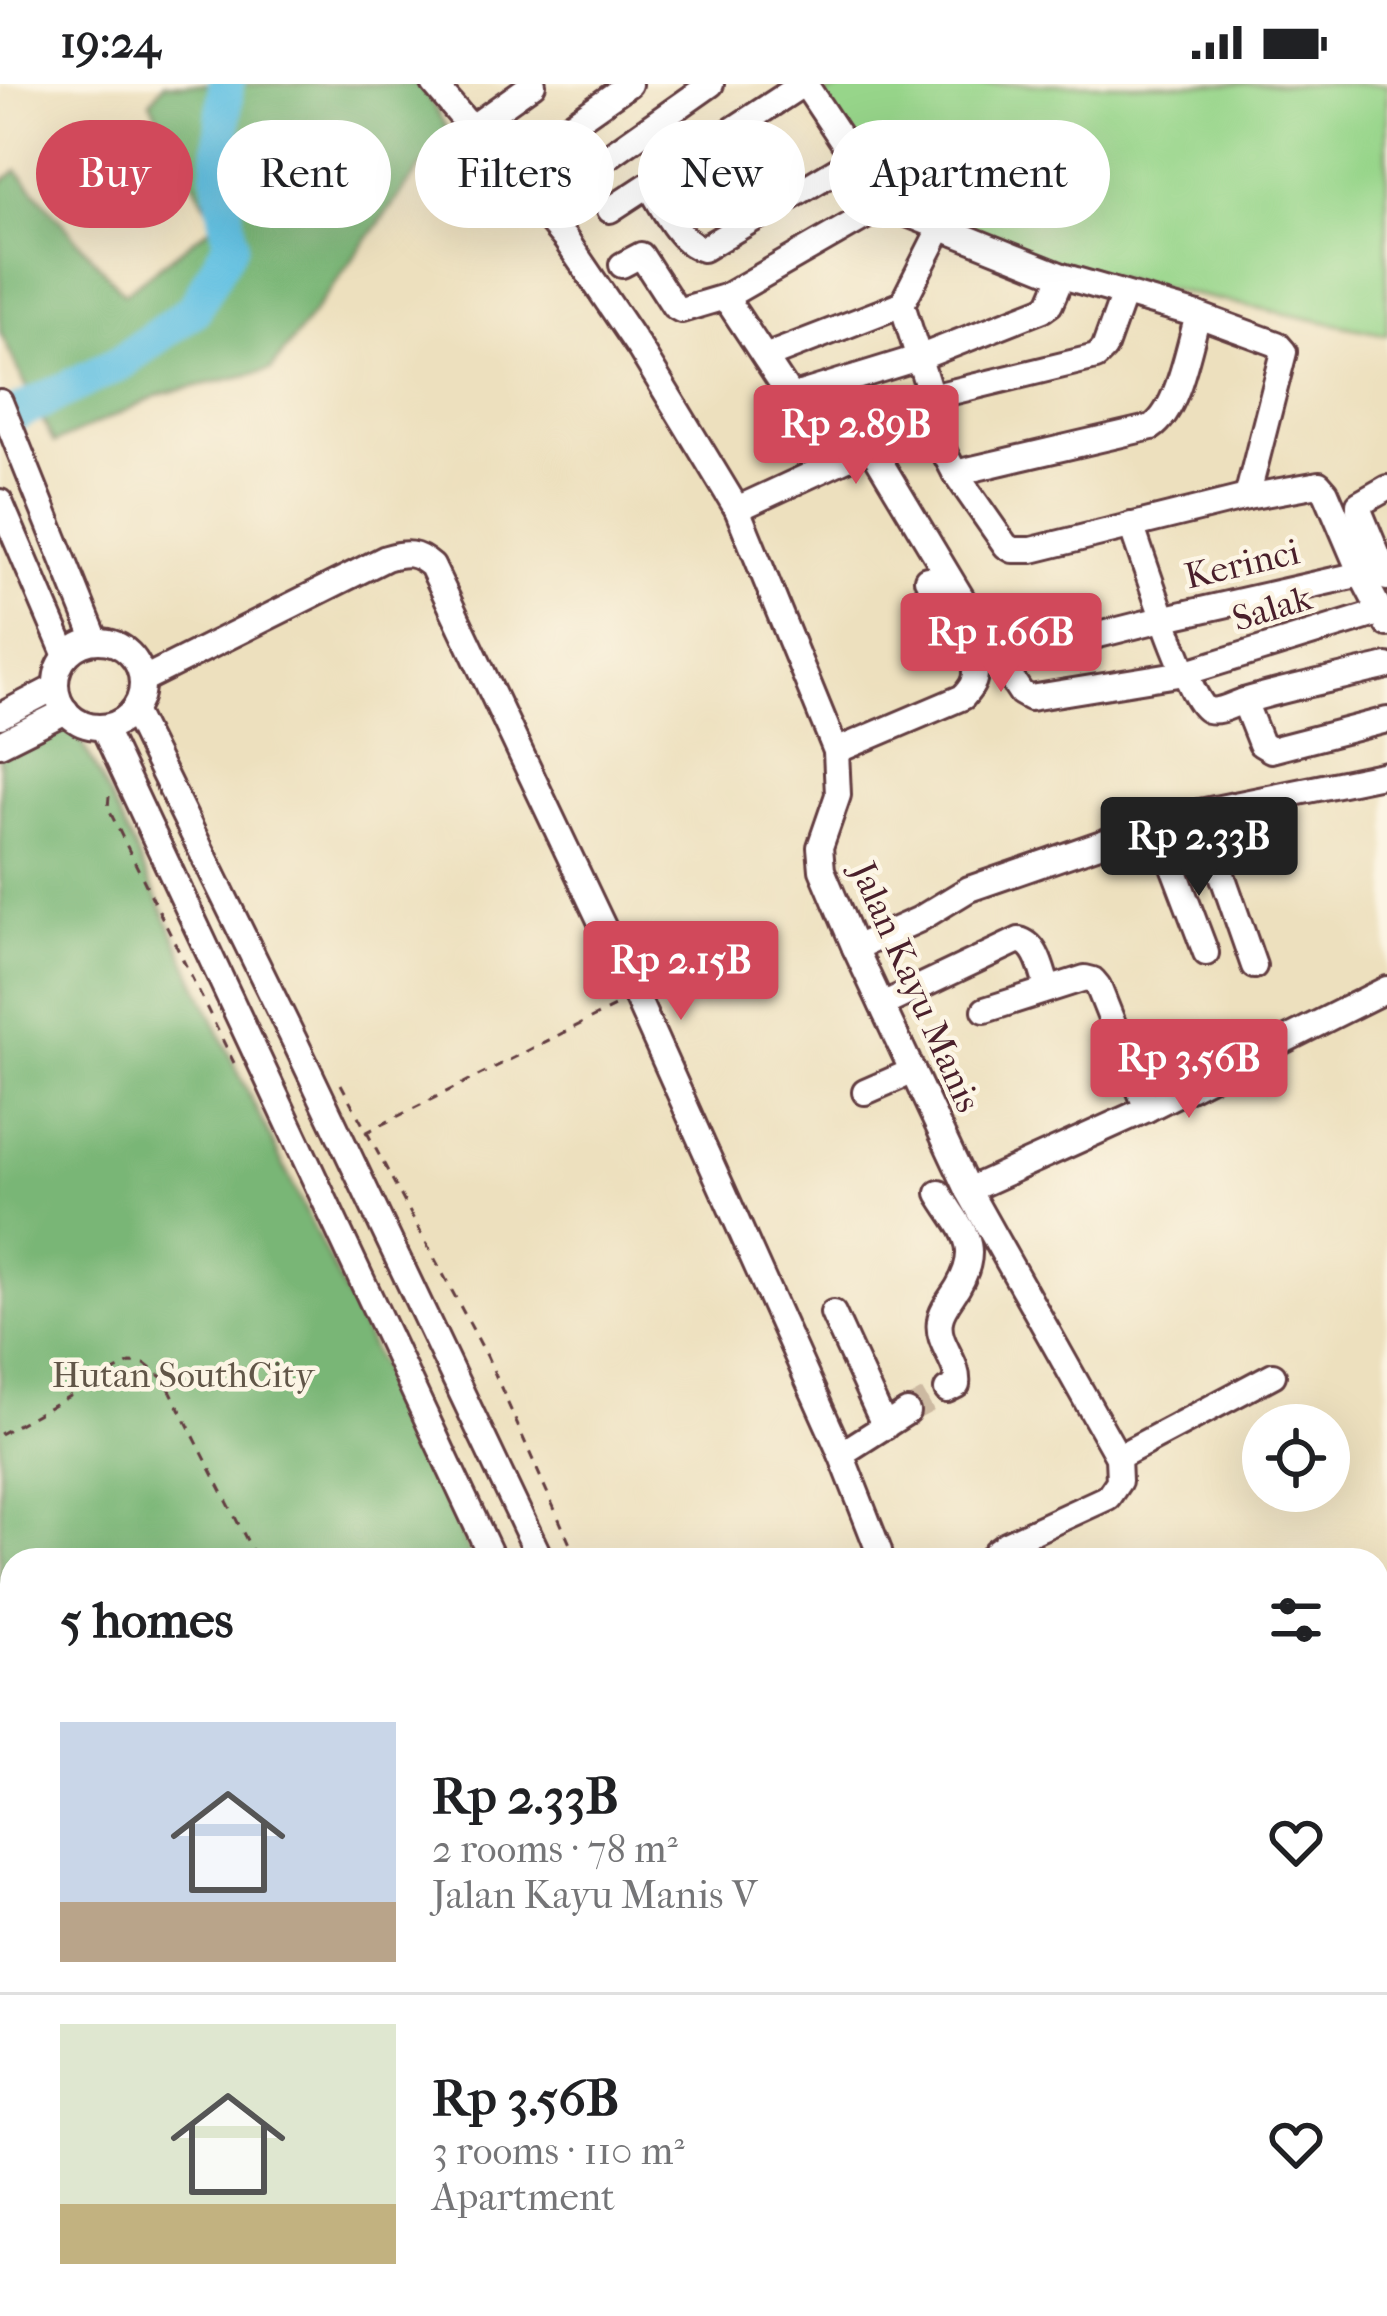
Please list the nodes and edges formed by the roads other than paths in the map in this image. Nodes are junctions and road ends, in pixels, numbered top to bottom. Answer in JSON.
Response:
{"nodes":[{"id":1,"x":533,"y":84,"type":"edge"},
{"id":2,"x":628,"y":84,"type":"edge"},
{"id":3,"x":711,"y":84,"type":"edge"},
{"id":4,"x":804,"y":84,"type":"edge"},
{"id":5,"x":437,"y":85,"type":"edge"},
{"id":6,"x":463,"y":120,"type":"edge"},
{"id":7,"x":483,"y":120,"type":"edge"},
{"id":8,"x":578,"y":120,"type":"edge"},
{"id":9,"x":748,"y":120,"type":"edge"},
{"id":10,"x":829,"y":123,"type":"edge"},
{"id":11,"x":614,"y":152,"type":"edge"},
{"id":12,"x":554,"y":228,"type":"edge"},
{"id":13,"x":678,"y":228,"type":"edge"},
{"id":14,"x":738,"y":228,"type":"edge"},
{"id":15,"x":845,"y":228,"type":"edge"},
{"id":16,"x":940,"y":229,"type":"joint"},
{"id":17,"x":622,"y":265,"type":"dead end"},
{"id":18,"x":1061,"y":276,"type":"junction"},
{"id":19,"x":1124,"y":296,"type":"junction"},
{"id":20,"x":725,"y":297,"type":"junction"},
{"id":21,"x":902,"y":304,"type":"junction"},
{"id":22,"x":1198,"y":315,"type":"junction"},
{"id":23,"x":765,"y":356,"type":"junction"},
{"id":24,"x":921,"y":357,"type":"junction"},
{"id":25,"x":931,"y":397,"type":"junction"},
{"id":26,"x":0,"y":402,"type":"edge"},
{"id":27,"x":931,"y":428,"type":"junction"},
{"id":28,"x":872,"y":447,"type":"junction"},
{"id":29,"x":955,"y":473,"type":"junction"},
{"id":30,"x":1387,"y":488,"type":"edge"},
{"id":31,"x":1247,"y":497,"type":"junction"},
{"id":32,"x":0,"y":502,"type":"edge"},
{"id":33,"x":737,"y":508,"type":"junction"},
{"id":34,"x":1131,"y":525,"type":"junction"},
{"id":35,"x":1379,"y":568,"type":"edge"},
{"id":36,"x":927,"y":579,"type":"dead end"},
{"id":37,"x":1166,"y":618,"type":"junction"},
{"id":38,"x":1384,"y":618,"type":"edge"},
{"id":39,"x":96,"y":641,"type":"junction"},
{"id":40,"x":66,"y":656,"type":"junction"},
{"id":41,"x":999,"y":660,"type":"junction"},
{"id":42,"x":1387,"y":666,"type":"edge"},
{"id":43,"x":1184,"y":673,"type":"junction"},
{"id":44,"x":142,"y":680,"type":"junction"},
{"id":45,"x":61,"y":699,"type":"junction"},
{"id":46,"x":1244,"y":701,"type":"junction"},
{"id":47,"x":133,"y":711,"type":"junction"},
{"id":48,"x":0,"y":716,"type":"edge"},
{"id":49,"x":1387,"y":720,"type":"edge"},
{"id":50,"x":103,"y":727,"type":"junction"},
{"id":51,"x":0,"y":744,"type":"edge"},
{"id":52,"x":836,"y":752,"type":"junction"},
{"id":53,"x":1387,"y":774,"type":"edge"},
{"id":54,"x":1200,"y":812,"type":"junction"},
{"id":55,"x":1157,"y":824,"type":"junction"},
{"id":56,"x":855,"y":948,"type":"junction"},
{"id":57,"x":1206,"y":953,"type":"dead end"},
{"id":58,"x":1254,"y":966,"type":"dead end"},
{"id":59,"x":1048,"y":989,"type":"junction"},
{"id":60,"x":1387,"y":989,"type":"edge"},
{"id":61,"x":882,"y":1006,"type":"junction"},
{"id":62,"x":985,"y":1010,"type":"dead end"},
{"id":63,"x":913,"y":1071,"type":"junction"},
{"id":64,"x":865,"y":1092,"type":"dead end"},
{"id":65,"x":1147,"y":1108,"type":"junction"},
{"id":66,"x":968,"y":1190,"type":"junction"},
{"id":67,"x":939,"y":1192,"type":"dead end"},
{"id":68,"x":833,"y":1312,"type":"dead end"},
{"id":69,"x":1273,"y":1375,"type":"dead end"},
{"id":70,"x":946,"y":1390,"type":"dead end"},
{"id":71,"x":907,"y":1412,"type":"tunnel mouth"},
{"id":72,"x":885,"y":1427,"type":"junction"},
{"id":73,"x":841,"y":1454,"type":"junction"},
{"id":74,"x":1118,"y":1456,"type":"junction"},
{"id":75,"x":487,"y":1548,"type":"edge"},
{"id":76,"x":536,"y":1548,"type":"edge"},
{"id":77,"x":878,"y":1548,"type":"edge"},
{"id":78,"x":1000,"y":1548,"type":"edge"}],
"edges":[{"from":1,"to":7,"type":"street"},
{"from":2,"to":8,"type":"street"},
{"from":3,"to":11,"type":"street"},
{"from":4,"to":9,"type":"street"},
{"from":4,"to":10,"type":"street"},
{"from":5,"to":6,"type":"street","name":"Jalan Kayu Manis"},
{"from":12,"to":33,"type":"street","name":"Jalan Kayu Manis"},
{"from":13,"to":14,"type":"street"},
{"from":15,"to":20,"type":"street"},
{"from":16,"to":18,"type":"street"},
{"from":16,"to":21,"type":"street"},
{"from":17,"to":20,"type":"street"},
{"from":18,"to":19,"type":"street"},
{"from":18,"to":24,"type":"street"},
{"from":19,"to":22,"type":"street"},
{"from":19,"to":25,"type":"street"},
{"from":20,"to":23,"type":"street"},
{"from":21,"to":23,"type":"street"},
{"from":21,"to":24,"type":"street"},
{"from":22,"to":29,"type":"street"},
{"from":22,"to":31,"type":"street"},
{"from":23,"to":24,"type":"street"},
{"from":24,"to":25,"type":"street"},
{"from":25,"to":27,"type":"street"},
{"from":26,"to":39,"type":"street"},
{"from":27,"to":28,"type":"street"},
{"from":27,"to":29,"type":"street"},
{"from":28,"to":33,"type":"street"},
{"from":28,"to":41,"type":"street"},
{"from":29,"to":34,"type":"street"},
{"from":30,"to":35,"type":"street"},
{"from":31,"to":34,"type":"street"},
{"from":31,"to":35,"type":"street"},
{"from":32,"to":40,"type":"street"},
{"from":33,"to":52,"type":"street","name":"Jalan Kayu Manis"},
{"from":34,"to":37,"type":"street"},
{"from":35,"to":37,"type":"street","name":"Kerinci"},
{"from":35,"to":38,"type":"street"},
{"from":36,"to":52,"type":"street"},
{"from":37,"to":41,"type":"street","name":"Kerinci"},
{"from":37,"to":43,"type":"street"},
{"from":38,"to":43,"type":"street","name":"Salak"},
{"from":39,"to":40,"type":"street"},
{"from":39,"to":44,"type":"street"},
{"from":40,"to":45,"type":"street"},
{"from":41,"to":43,"type":"street","name":"Salak"},
{"from":42,"to":46,"type":"street"},
{"from":43,"to":46,"type":"street"},
{"from":44,"to":47,"type":"street"},
{"from":44,"to":73,"type":"street"},
{"from":45,"to":48,"type":"street"},
{"from":45,"to":50,"type":"street"},
{"from":45,"to":51,"type":"street"},
{"from":46,"to":49,"type":"street"},
{"from":47,"to":50,"type":"street"},
{"from":47,"to":76,"type":"street"},
{"from":50,"to":75,"type":"street"},
{"from":52,"to":56,"type":"street","name":"Jalan Kayu Manis"},
{"from":53,"to":54,"type":"street"},
{"from":54,"to":55,"type":"street"},
{"from":54,"to":58,"type":"street"},
{"from":55,"to":56,"type":"street"},
{"from":55,"to":57,"type":"street"},
{"from":56,"to":61,"type":"street","name":"Jalan Kayu Manis"},
{"from":59,"to":61,"type":"street"},
{"from":59,"to":62,"type":"street"},
{"from":59,"to":65,"type":"street"},
{"from":60,"to":65,"type":"street"},
{"from":61,"to":63,"type":"street","name":"Jalan Kayu Manis"},
{"from":63,"to":64,"type":"street"},
{"from":63,"to":66,"type":"street","name":"Jalan Kayu Manis"},
{"from":65,"to":66,"type":"street"},
{"from":66,"to":74,"type":"street","name":"Jalan Kayu Manis"},
{"from":67,"to":70,"type":"street"},
{"from":68,"to":72,"type":"street"},
{"from":69,"to":74,"type":"street"},
{"from":71,"to":72,"type":"street"},
{"from":72,"to":73,"type":"street"},
{"from":73,"to":77,"type":"street"},
{"from":74,"to":78,"type":"street"}]}
